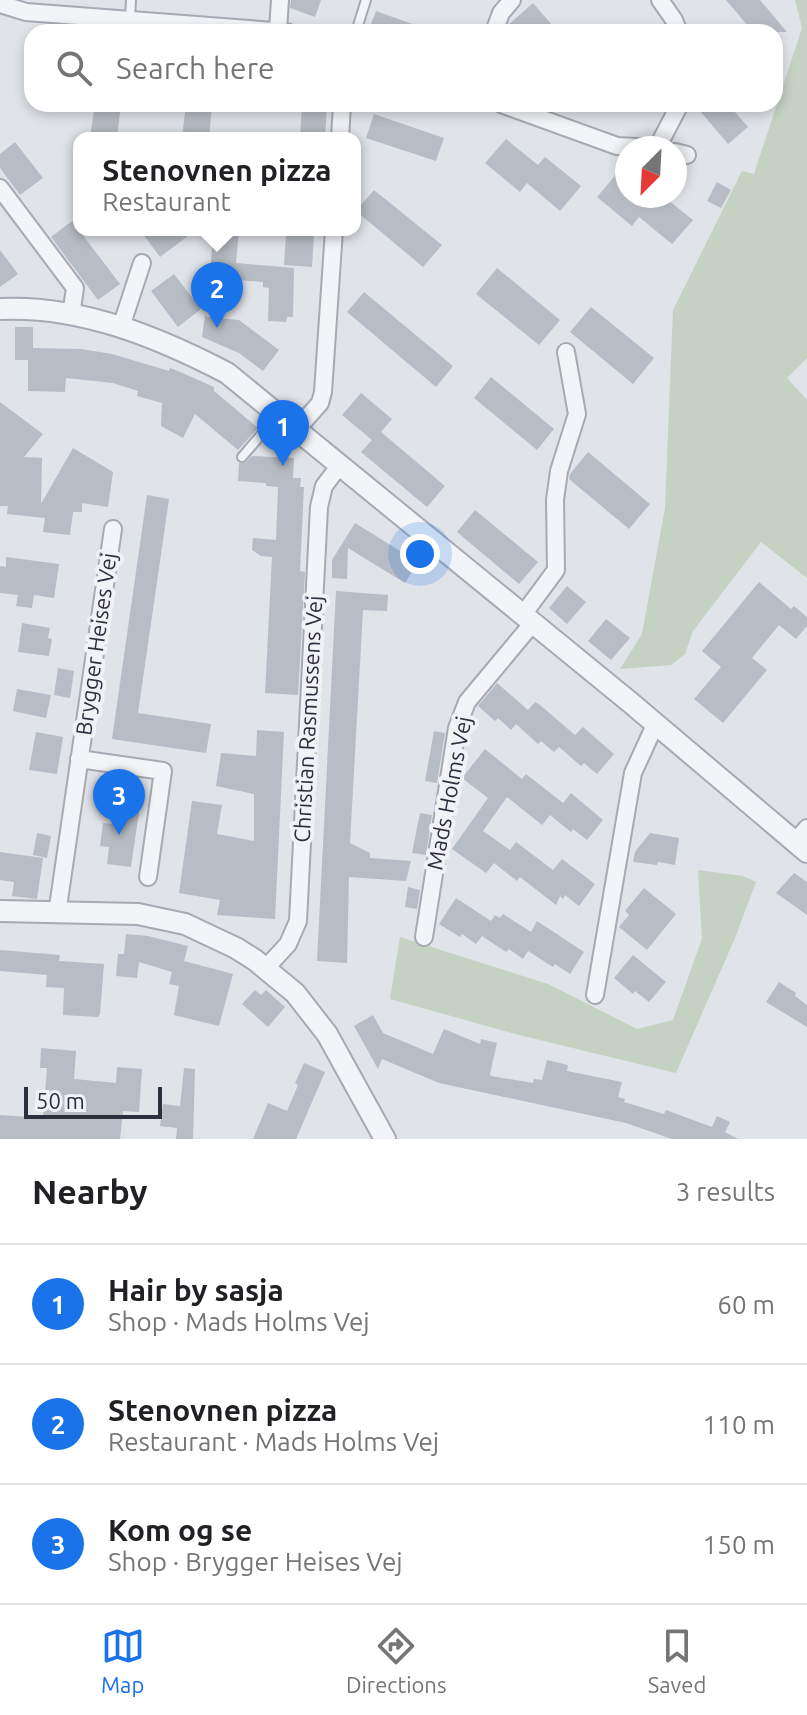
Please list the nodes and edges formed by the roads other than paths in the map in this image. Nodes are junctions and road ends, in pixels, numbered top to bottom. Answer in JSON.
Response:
{"nodes":[{"id":1,"x":131,"y":0,"type":"edge"},
{"id":2,"x":280,"y":0,"type":"edge"},
{"id":3,"x":366,"y":0,"type":"edge"},
{"id":4,"x":512,"y":0,"type":"edge"},
{"id":5,"x":660,"y":0,"type":"edge"},
{"id":6,"x":0,"y":4,"type":"edge"},
{"id":7,"x":130,"y":19,"type":"junction"},
{"id":8,"x":193,"y":24,"type":"edge"},
{"id":9,"x":282,"y":24,"type":"edge"},
{"id":10,"x":358,"y":24,"type":"edge"},
{"id":11,"x":497,"y":24,"type":"edge"},
{"id":12,"x":676,"y":24,"type":"edge"},
{"id":13,"x":342,"y":112,"type":"edge"},
{"id":14,"x":523,"y":112,"type":"edge"},
{"id":15,"x":676,"y":112,"type":"edge"},
{"id":16,"x":340,"y":132,"type":"edge"},
{"id":17,"x":663,"y":136,"type":"edge"},
{"id":18,"x":615,"y":145,"type":"edge"},
{"id":19,"x":0,"y":188,"type":"edge"},
{"id":20,"x":334,"y":236,"type":"edge"},
{"id":21,"x":142,"y":263,"type":"dead end"},
{"id":22,"x":0,"y":309,"type":"edge"},
{"id":23,"x":71,"y":315,"type":"junction"},
{"id":24,"x":121,"y":327,"type":"junction"},
{"id":25,"x":566,"y":352,"type":"dead end"},
{"id":26,"x":279,"y":414,"type":"junction"},
{"id":27,"x":297,"y":429,"type":"junction"},
{"id":28,"x":242,"y":457,"type":"dead end"},
{"id":29,"x":340,"y":465,"type":"junction"},
{"id":30,"x":113,"y":529,"type":"dead end"},
{"id":31,"x":527,"y":620,"type":"junction"},
{"id":32,"x":655,"y":725,"type":"junction"},
{"id":33,"x":79,"y":759,"type":"junction"},
{"id":34,"x":803,"y":841,"type":"edge"},
{"id":35,"x":148,"y":877,"type":"dead end"},
{"id":36,"x":0,"y":911,"type":"edge"},
{"id":37,"x":57,"y":914,"type":"junction"},
{"id":38,"x":424,"y":937,"type":"dead end"},
{"id":39,"x":266,"y":968,"type":"junction"},
{"id":40,"x":595,"y":995,"type":"dead end"},
{"id":41,"x":385,"y":1139,"type":"edge"}],
"edges":[{"from":1,"to":7,"type":"lane"},
{"from":2,"to":9,"type":"street"},
{"from":3,"to":10,"type":"lane"},
{"from":4,"to":11,"type":"street"},
{"from":5,"to":12,"type":"street"},
{"from":6,"to":7,"type":"street"},
{"from":7,"to":8,"type":"street"},
{"from":13,"to":16,"type":"street"},
{"from":14,"to":18,"type":"street"},
{"from":15,"to":17,"type":"street"},
{"from":19,"to":23,"type":"street"},
{"from":20,"to":27,"type":"street"},
{"from":21,"to":24,"type":"street"},
{"from":22,"to":23,"type":"street"},
{"from":23,"to":24,"type":"street"},
{"from":24,"to":26,"type":"street"},
{"from":25,"to":31,"type":"street","name":"Mads Holms Vej"},
{"from":26,"to":27,"type":"street"},
{"from":26,"to":28,"type":"lane"},
{"from":27,"to":29,"type":"street"},
{"from":29,"to":31,"type":"street"},
{"from":29,"to":39,"type":"street","name":"Christian Rasmussens Vej"},
{"from":30,"to":33,"type":"street","name":"Brygger Heises Vej"},
{"from":31,"to":32,"type":"street"},
{"from":31,"to":38,"type":"street","name":"Mads Holms Vej"},
{"from":32,"to":34,"type":"street"},
{"from":32,"to":40,"type":"street"},
{"from":33,"to":35,"type":"street","name":"Brygger Heises Vej"},
{"from":33,"to":37,"type":"street","name":"Brygger Heises Vej"},
{"from":36,"to":37,"type":"street"},
{"from":37,"to":39,"type":"street"},
{"from":39,"to":41,"type":"street"}]}
